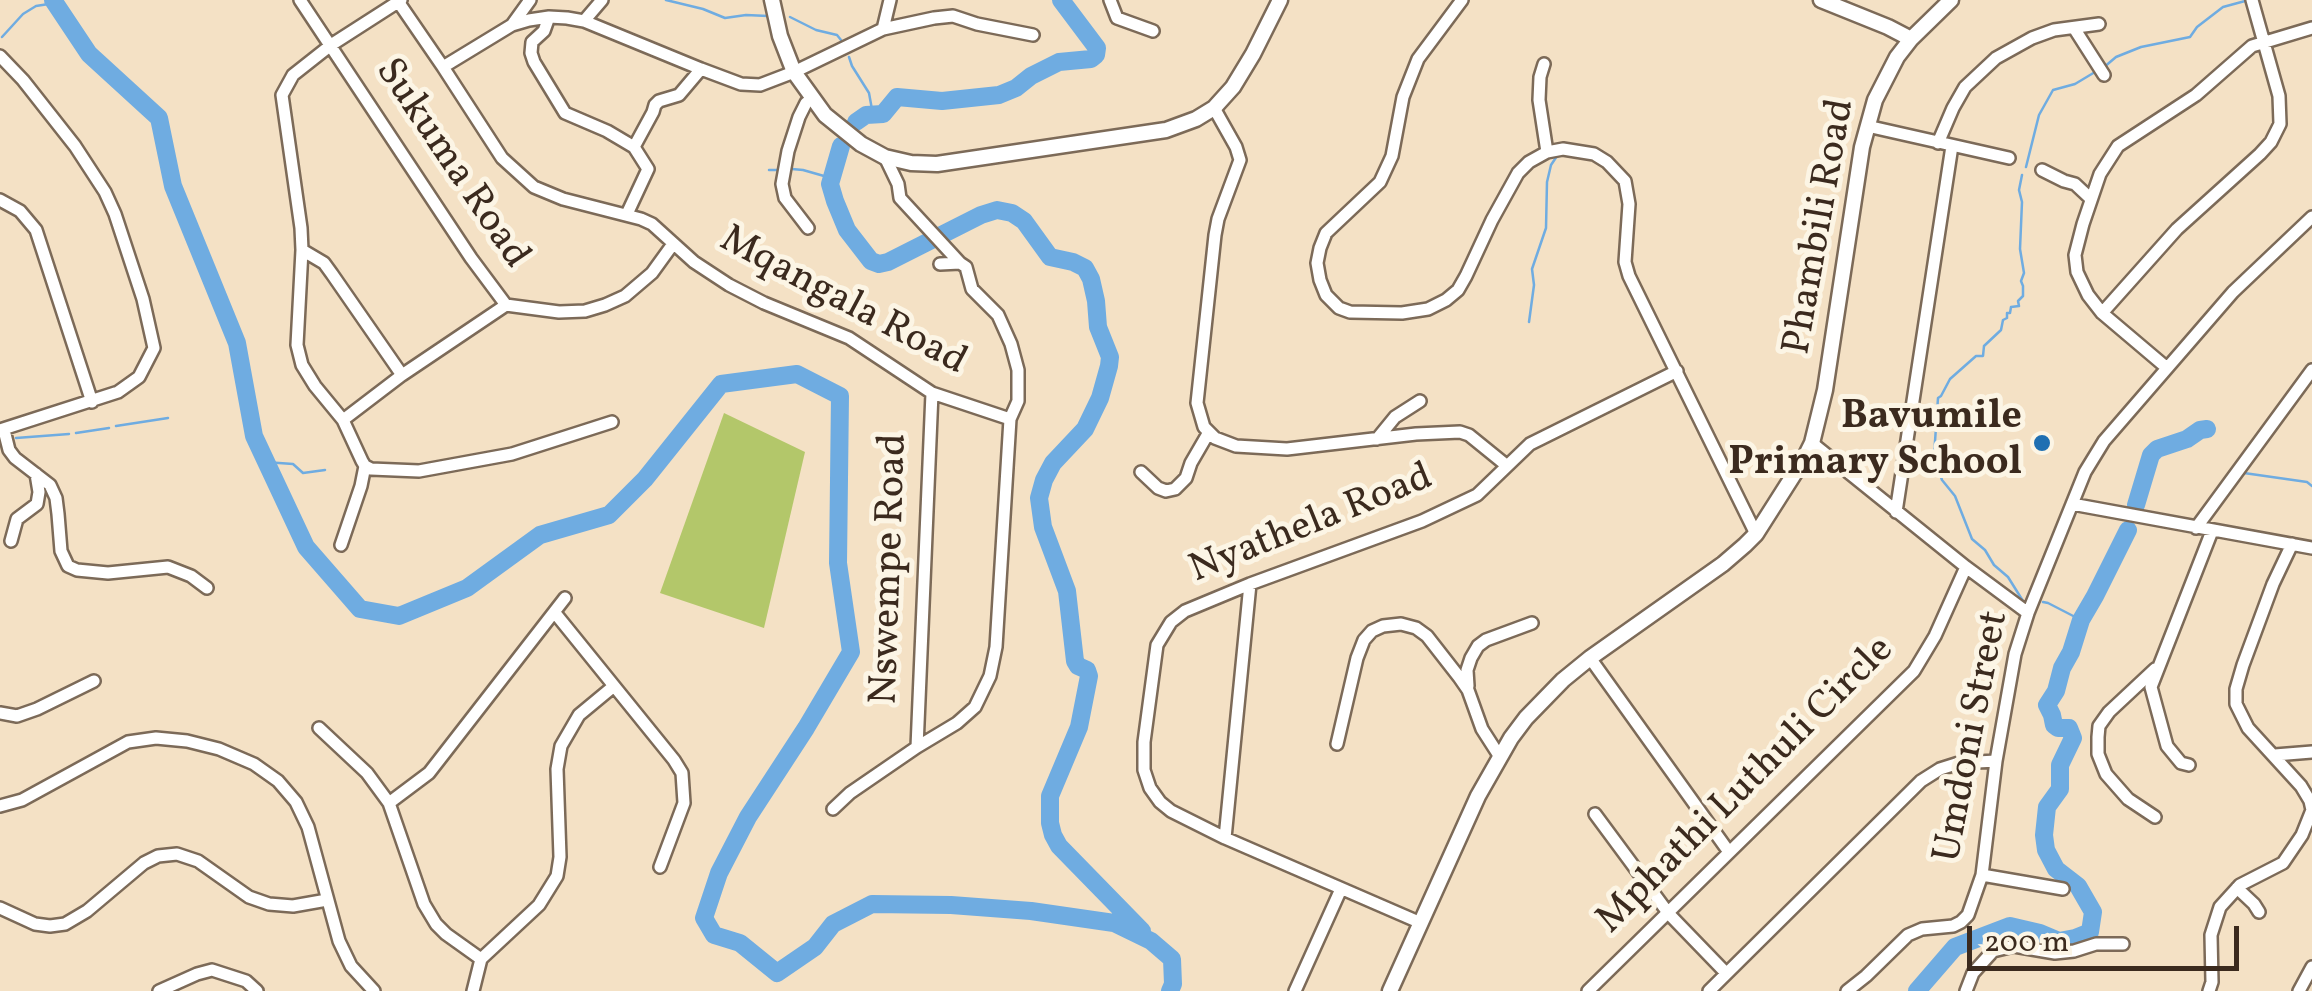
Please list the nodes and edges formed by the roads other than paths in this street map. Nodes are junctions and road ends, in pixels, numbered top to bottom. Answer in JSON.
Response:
{"nodes":[{"id":1,"x":300,"y":0,"type":"edge"},
{"id":2,"x":530,"y":0,"type":"edge"},
{"id":3,"x":602,"y":0,"type":"edge"},
{"id":4,"x":772,"y":0,"type":"edge"},
{"id":5,"x":890,"y":0,"type":"edge"},
{"id":6,"x":1110,"y":0,"type":"edge"},
{"id":7,"x":1280,"y":0,"type":"edge"},
{"id":8,"x":1462,"y":0,"type":"edge"},
{"id":9,"x":1820,"y":0,"type":"edge"},
{"id":10,"x":1951,"y":0,"type":"edge"},
{"id":11,"x":2252,"y":0,"type":"edge"},
{"id":12,"x":399,"y":1,"type":"edge"},
{"id":13,"x":549,"y":18,"type":"junction"},
{"id":14,"x":584,"y":22,"type":"junction"},
{"id":15,"x":2099,"y":24,"type":"dead end"},
{"id":16,"x":512,"y":25,"type":"junction"},
{"id":17,"x":883,"y":28,"type":"junction"},
{"id":18,"x":2074,"y":28,"type":"junction"},
{"id":19,"x":2312,"y":28,"type":"edge"},
{"id":20,"x":1153,"y":31,"type":"dead end"},
{"id":21,"x":1033,"y":34,"type":"dead end"},
{"id":22,"x":1910,"y":38,"type":"junction"},
{"id":23,"x":2263,"y":42,"type":"junction"},
{"id":24,"x":332,"y":45,"type":"junction"},
{"id":25,"x":0,"y":56,"type":"edge"},
{"id":26,"x":1544,"y":64,"type":"dead end"},
{"id":27,"x":443,"y":66,"type":"junction"},
{"id":28,"x":701,"y":70,"type":"junction"},
{"id":29,"x":794,"y":72,"type":"junction"},
{"id":30,"x":2104,"y":75,"type":"dead end"},
{"id":31,"x":812,"y":99,"type":"junction"},
{"id":32,"x":1214,"y":108,"type":"junction"},
{"id":33,"x":1867,"y":126,"type":"junction"},
{"id":34,"x":1938,"y":143,"type":"junction"},
{"id":35,"x":1952,"y":146,"type":"junction"},
{"id":36,"x":634,"y":147,"type":"junction"},
{"id":37,"x":1548,"y":152,"type":"junction"},
{"id":38,"x":886,"y":157,"type":"junction"},
{"id":39,"x":2009,"y":158,"type":"dead end"},
{"id":40,"x":2042,"y":170,"type":"dead end"},
{"id":41,"x":2091,"y":199,"type":"junction"},
{"id":42,"x":0,"y":200,"type":"edge"},
{"id":43,"x":627,"y":214,"type":"junction"},
{"id":44,"x":2312,"y":217,"type":"edge"},
{"id":45,"x":808,"y":228,"type":"dead end"},
{"id":46,"x":673,"y":244,"type":"junction"},
{"id":47,"x":302,"y":250,"type":"junction"},
{"id":48,"x":940,"y":264,"type":"dead end"},
{"id":49,"x":960,"y":264,"type":"junction"},
{"id":50,"x":506,"y":305,"type":"junction"},
{"id":51,"x":2102,"y":313,"type":"junction"},
{"id":52,"x":2167,"y":368,"type":"junction"},
{"id":53,"x":2312,"y":370,"type":"edge"},
{"id":54,"x":1678,"y":371,"type":"junction"},
{"id":55,"x":402,"y":375,"type":"junction"},
{"id":56,"x":932,"y":394,"type":"junction"},
{"id":57,"x":1420,"y":400,"type":"dead end"},
{"id":58,"x":92,"y":402,"type":"junction"},
{"id":59,"x":1010,"y":418,"type":"junction"},
{"id":60,"x":343,"y":420,"type":"junction"},
{"id":61,"x":612,"y":422,"type":"dead end"},
{"id":62,"x":2,"y":430,"type":"edge"},
{"id":63,"x":1208,"y":432,"type":"junction"},
{"id":64,"x":1377,"y":439,"type":"junction"},
{"id":65,"x":1812,"y":443,"type":"junction"},
{"id":66,"x":364,"y":464,"type":"junction"},
{"id":67,"x":1506,"y":465,"type":"junction"},
{"id":68,"x":1142,"y":472,"type":"dead end"},
{"id":69,"x":36,"y":474,"type":"junction"},
{"id":70,"x":2072,"y":504,"type":"junction"},
{"id":71,"x":1896,"y":512,"type":"junction"},
{"id":72,"x":2196,"y":528,"type":"junction"},
{"id":73,"x":2212,"y":531,"type":"junction"},
{"id":74,"x":1756,"y":534,"type":"junction"},
{"id":75,"x":11,"y":541,"type":"dead end"},
{"id":76,"x":2292,"y":544,"type":"junction"},
{"id":77,"x":341,"y":545,"type":"dead end"},
{"id":78,"x":2312,"y":548,"type":"edge"},
{"id":79,"x":1966,"y":567,"type":"junction"},
{"id":80,"x":1250,"y":584,"type":"junction"},
{"id":81,"x":208,"y":588,"type":"dead end"},
{"id":82,"x":565,"y":598,"type":"dead end"},
{"id":83,"x":555,"y":613,"type":"junction"},
{"id":84,"x":2028,"y":613,"type":"junction"},
{"id":85,"x":1532,"y":623,"type":"dead end"},
{"id":86,"x":1590,"y":658,"type":"junction"},
{"id":87,"x":2158,"y":666,"type":"junction"},
{"id":88,"x":94,"y":681,"type":"dead end"},
{"id":89,"x":614,"y":686,"type":"junction"},
{"id":90,"x":1468,"y":690,"type":"junction"},
{"id":91,"x":0,"y":713,"type":"edge"},
{"id":92,"x":318,"y":728,"type":"dead end"},
{"id":93,"x":1337,"y":744,"type":"dead end"},
{"id":94,"x":917,"y":747,"type":"junction"},
{"id":95,"x":2312,"y":752,"type":"edge"},
{"id":96,"x":2275,"y":756,"type":"junction"},
{"id":97,"x":1500,"y":757,"type":"junction"},
{"id":98,"x":1996,"y":761,"type":"junction"},
{"id":99,"x":2190,"y":765,"type":"dead end"},
{"id":100,"x":388,"y":803,"type":"junction"},
{"id":101,"x":0,"y":806,"type":"edge"},
{"id":102,"x":833,"y":809,"type":"dead end"},
{"id":103,"x":1595,"y":814,"type":"dead end"},
{"id":104,"x":2155,"y":817,"type":"dead end"},
{"id":105,"x":1226,"y":838,"type":"junction"},
{"id":106,"x":1729,"y":852,"type":"junction"},
{"id":107,"x":660,"y":867,"type":"dead end"},
{"id":108,"x":1982,"y":875,"type":"junction"},
{"id":109,"x":2237,"y":888,"type":"junction"},
{"id":110,"x":1341,"y":889,"type":"junction"},
{"id":111,"x":2063,"y":889,"type":"dead end"},
{"id":112,"x":327,"y":900,"type":"junction"},
{"id":113,"x":0,"y":908,"type":"edge"},
{"id":114,"x":2259,"y":912,"type":"dead end"},
{"id":115,"x":1669,"y":914,"type":"junction"},
{"id":116,"x":1421,"y":922,"type":"junction"},
{"id":117,"x":2123,"y":944,"type":"dead end"},
{"id":118,"x":482,"y":959,"type":"junction"},
{"id":119,"x":2312,"y":968,"type":"edge"},
{"id":120,"x":1726,"y":973,"type":"junction"},
{"id":121,"x":159,"y":991,"type":"edge"},
{"id":122,"x":258,"y":991,"type":"edge"},
{"id":123,"x":374,"y":991,"type":"edge"},
{"id":124,"x":473,"y":991,"type":"edge"},
{"id":125,"x":1296,"y":991,"type":"edge"},
{"id":126,"x":1390,"y":991,"type":"edge"},
{"id":127,"x":1588,"y":991,"type":"edge"},
{"id":128,"x":1709,"y":991,"type":"edge"},
{"id":129,"x":1847,"y":991,"type":"edge"},
{"id":130,"x":1966,"y":991,"type":"edge"},
{"id":131,"x":2209,"y":991,"type":"edge"},
{"id":132,"x":2299,"y":991,"type":"edge"}],
"edges":[{"from":1,"to":24,"type":"street","name":"Sukuma Road"},
{"from":2,"to":16,"type":"street"},
{"from":3,"to":14,"type":"street"},
{"from":4,"to":29,"type":"street"},
{"from":5,"to":17,"type":"street"},
{"from":6,"to":20,"type":"street"},
{"from":7,"to":32,"type":"street"},
{"from":8,"to":37,"type":"street"},
{"from":9,"to":22,"type":"street"},
{"from":10,"to":22,"type":"street","name":"Phambili Road"},
{"from":11,"to":23,"type":"street"},
{"from":12,"to":24,"type":"street"},
{"from":12,"to":27,"type":"street","name":"Mqangala Road"},
{"from":13,"to":14,"type":"street"},
{"from":13,"to":16,"type":"street"},
{"from":13,"to":36,"type":"street"},
{"from":14,"to":28,"type":"street"},
{"from":15,"to":18,"type":"street"},
{"from":16,"to":27,"type":"street"},
{"from":17,"to":21,"type":"street"},
{"from":17,"to":29,"type":"street"},
{"from":18,"to":30,"type":"street"},
{"from":18,"to":34,"type":"street"},
{"from":19,"to":23,"type":"street"},
{"from":22,"to":33,"type":"street","name":"Phambili Road"},
{"from":23,"to":41,"type":"street"},
{"from":23,"to":51,"type":"street"},
{"from":24,"to":47,"type":"street"},
{"from":24,"to":50,"type":"street","name":"Sukuma Road"},
{"from":25,"to":58,"type":"street"},
{"from":26,"to":37,"type":"street"},
{"from":27,"to":43,"type":"street","name":"Mqangala Road"},
{"from":28,"to":29,"type":"street"},
{"from":28,"to":36,"type":"street"},
{"from":29,"to":31,"type":"street"},
{"from":31,"to":38,"type":"street"},
{"from":31,"to":45,"type":"street"},
{"from":32,"to":38,"type":"street"},
{"from":32,"to":63,"type":"street"},
{"from":33,"to":34,"type":"street"},
{"from":33,"to":65,"type":"street","name":"Phambili Road"},
{"from":34,"to":35,"type":"street"},
{"from":35,"to":39,"type":"street"},
{"from":35,"to":71,"type":"street"},
{"from":36,"to":43,"type":"street"},
{"from":37,"to":54,"type":"street"},
{"from":38,"to":49,"type":"street"},
{"from":40,"to":41,"type":"street"},
{"from":41,"to":51,"type":"street"},
{"from":42,"to":58,"type":"street"},
{"from":43,"to":46,"type":"street","name":"Mqangala Road"},
{"from":44,"to":52,"type":"street","name":"Umdoni Street"},
{"from":46,"to":50,"type":"street","name":"Sukuma Road"},
{"from":46,"to":56,"type":"street","name":"Mqangala Road"},
{"from":47,"to":55,"type":"street"},
{"from":47,"to":60,"type":"street"},
{"from":48,"to":49,"type":"street"},
{"from":49,"to":59,"type":"street"},
{"from":50,"to":55,"type":"street"},
{"from":51,"to":52,"type":"street"},
{"from":52,"to":70,"type":"street","name":"Umdoni Street"},
{"from":53,"to":72,"type":"street"},
{"from":54,"to":67,"type":"street","name":"Nyathela Road"},
{"from":54,"to":74,"type":"street"},
{"from":55,"to":60,"type":"street"},
{"from":56,"to":59,"type":"street","name":"Mqangala Road"},
{"from":56,"to":94,"type":"street","name":"Nswempe Road"},
{"from":57,"to":64,"type":"street"},
{"from":58,"to":62,"type":"street"},
{"from":59,"to":94,"type":"street"},
{"from":60,"to":66,"type":"street"},
{"from":61,"to":66,"type":"street"},
{"from":62,"to":69,"type":"street"},
{"from":63,"to":64,"type":"street"},
{"from":63,"to":68,"type":"street"},
{"from":64,"to":67,"type":"street"},
{"from":65,"to":71,"type":"street"},
{"from":65,"to":74,"type":"street","name":"Phambili Road"},
{"from":66,"to":77,"type":"street"},
{"from":67,"to":80,"type":"street","name":"Nyathela Road"},
{"from":69,"to":75,"type":"street"},
{"from":69,"to":81,"type":"street"},
{"from":70,"to":72,"type":"street"},
{"from":70,"to":84,"type":"street","name":"Umdoni Street"},
{"from":71,"to":79,"type":"street"},
{"from":72,"to":73,"type":"street"},
{"from":73,"to":76,"type":"street"},
{"from":73,"to":87,"type":"street"},
{"from":74,"to":86,"type":"street","name":"Phambili Road"},
{"from":76,"to":78,"type":"street"},
{"from":76,"to":96,"type":"street"},
{"from":79,"to":84,"type":"street"},
{"from":79,"to":106,"type":"street","name":"Mphathi Luthuli Circle"},
{"from":80,"to":105,"type":"street"},
{"from":80,"to":105,"type":"street","name":"Nyathela Road"},
{"from":82,"to":83,"type":"street"},
{"from":83,"to":89,"type":"street"},
{"from":83,"to":100,"type":"street"},
{"from":84,"to":98,"type":"street","name":"Umdoni Street"},
{"from":85,"to":90,"type":"street"},
{"from":86,"to":97,"type":"street","name":"Phambili Road"},
{"from":86,"to":106,"type":"street"},
{"from":87,"to":99,"type":"street"},
{"from":87,"to":104,"type":"street"},
{"from":88,"to":91,"type":"street"},
{"from":89,"to":107,"type":"street"},
{"from":89,"to":118,"type":"street"},
{"from":90,"to":93,"type":"street"},
{"from":90,"to":97,"type":"street"},
{"from":92,"to":100,"type":"street"},
{"from":94,"to":102,"type":"street"},
{"from":95,"to":96,"type":"street"},
{"from":96,"to":109,"type":"street"},
{"from":97,"to":116,"type":"street","name":"Phambili Road"},
{"from":98,"to":108,"type":"street","name":"Umdoni Street"},
{"from":98,"to":120,"type":"street"},
{"from":100,"to":118,"type":"street"},
{"from":101,"to":112,"type":"street"},
{"from":103,"to":115,"type":"street"},
{"from":105,"to":110,"type":"street","name":"Nyathela Road"},
{"from":106,"to":115,"type":"street","name":"Mphathi Luthuli Circle"},
{"from":108,"to":111,"type":"street"},
{"from":108,"to":129,"type":"street","name":"Umdoni Street"},
{"from":109,"to":114,"type":"street"},
{"from":109,"to":131,"type":"street"},
{"from":110,"to":116,"type":"street","name":"Nyathela Road"},
{"from":110,"to":125,"type":"street"},
{"from":112,"to":113,"type":"street"},
{"from":112,"to":123,"type":"street"},
{"from":115,"to":120,"type":"street"},
{"from":115,"to":127,"type":"street","name":"Mphathi Luthuli Circle"},
{"from":116,"to":126,"type":"street","name":"Phambili Road"},
{"from":117,"to":130,"type":"street"},
{"from":118,"to":124,"type":"street"},
{"from":119,"to":132,"type":"street"},
{"from":120,"to":128,"type":"street"},
{"from":121,"to":122,"type":"street"}]}
